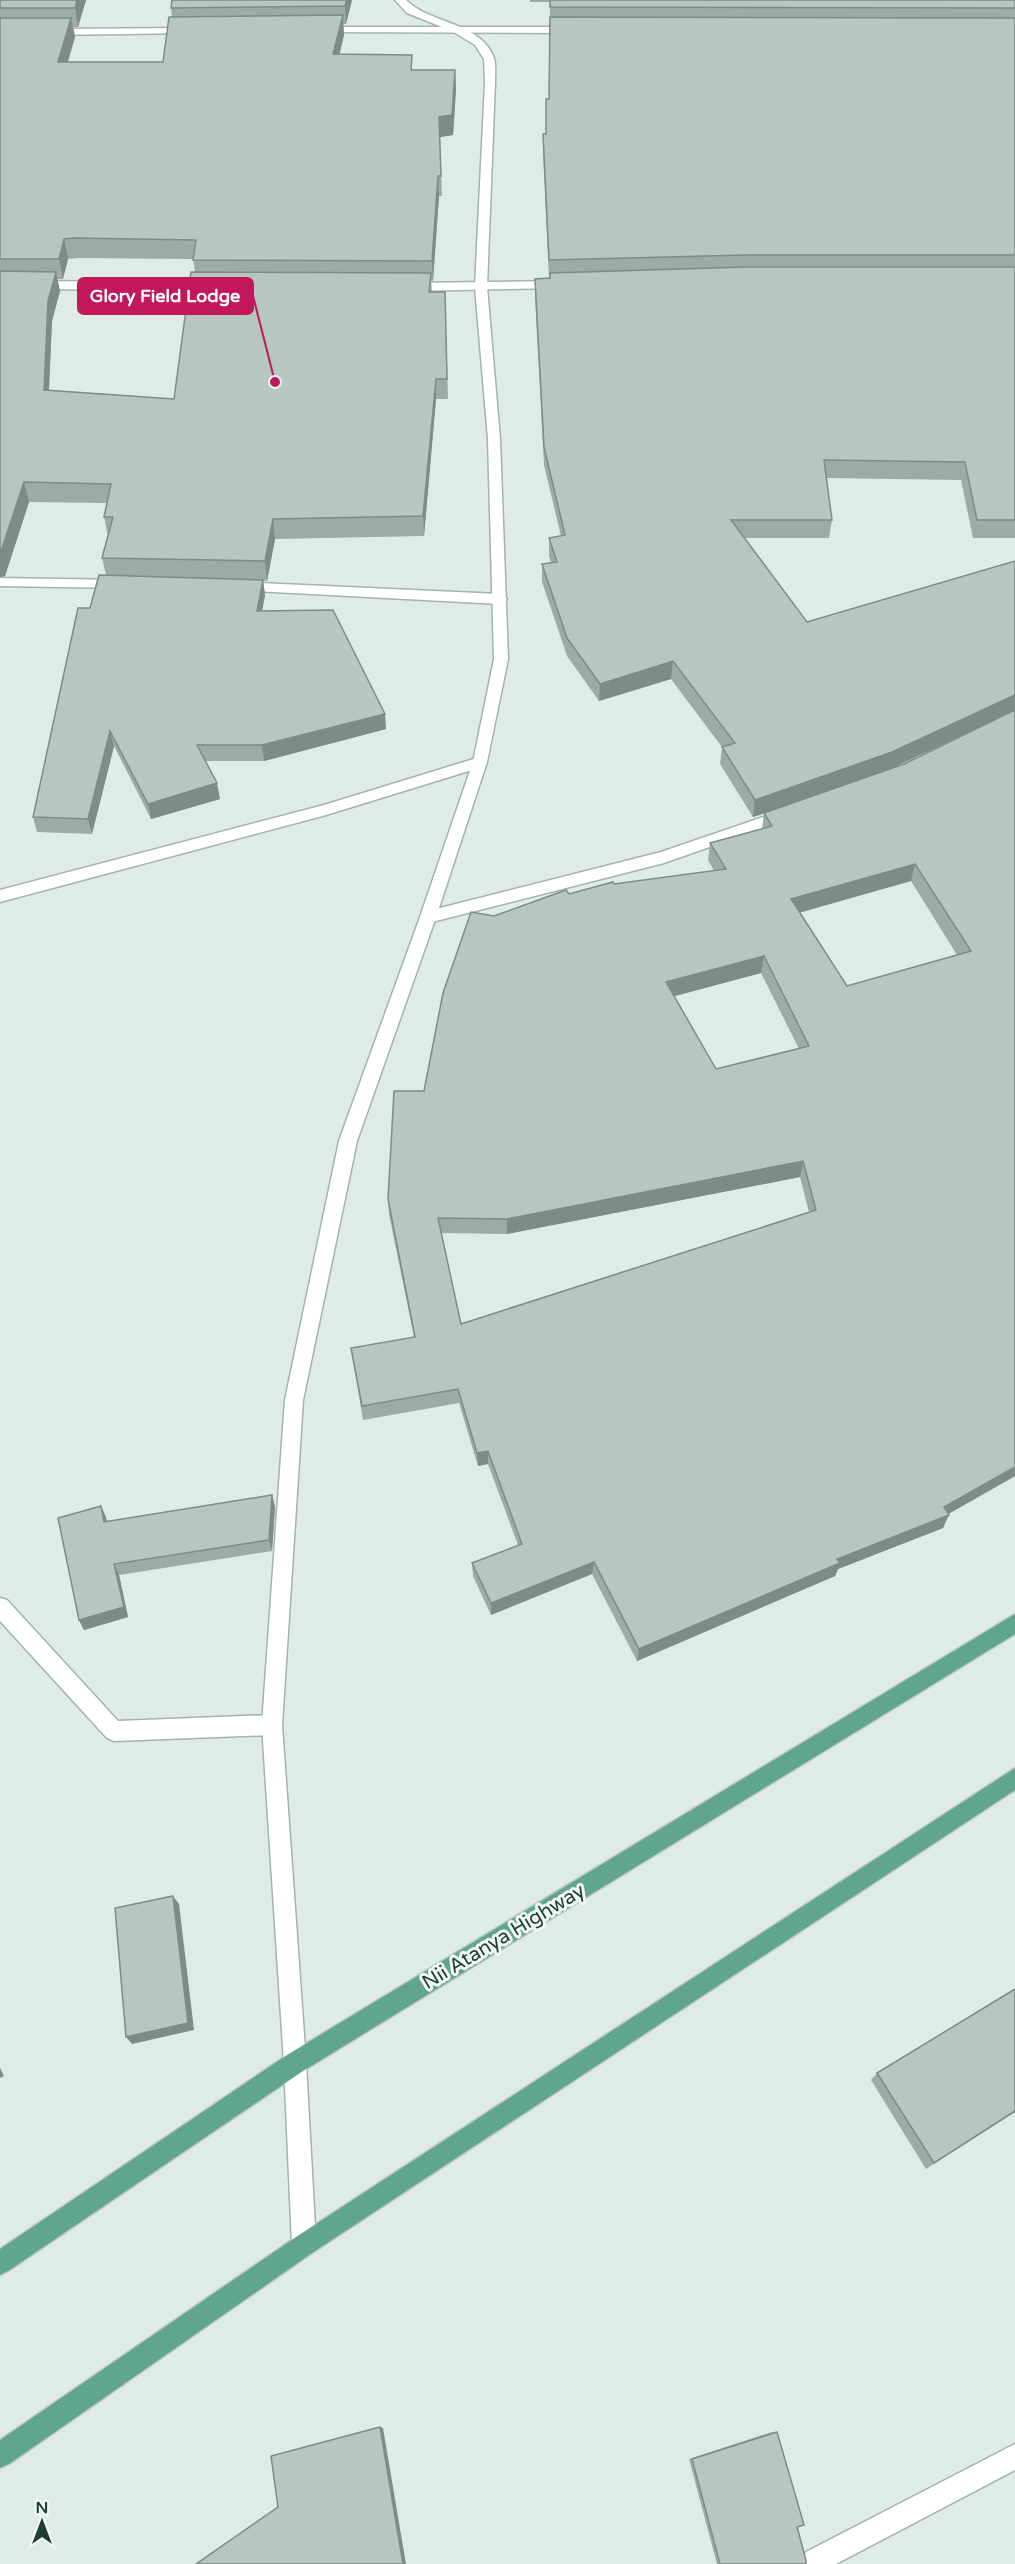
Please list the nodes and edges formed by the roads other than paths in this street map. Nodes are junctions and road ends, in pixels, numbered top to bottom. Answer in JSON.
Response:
{"nodes":[{"id":1,"x":400,"y":0,"type":"edge"},
{"id":2,"x":456,"y":29,"type":"junction"},
{"id":3,"x":312,"y":30,"type":"edge"},
{"id":4,"x":588,"y":30,"type":"edge"},
{"id":5,"x":204,"y":31,"type":"edge"},
{"id":6,"x":36,"y":32,"type":"edge"},
{"id":7,"x":565,"y":284,"type":"edge"},
{"id":8,"x":0,"y":285,"type":"edge"},
{"id":9,"x":223,"y":286,"type":"edge"},
{"id":10,"x":399,"y":286,"type":"edge"},
{"id":11,"x":481,"y":287,"type":"junction"},
{"id":12,"x":0,"y":582,"type":"edge"},
{"id":13,"x":140,"y":585,"type":"edge"},
{"id":14,"x":230,"y":587,"type":"edge"},
{"id":15,"x":500,"y":599,"type":"junction"},
{"id":16,"x":480,"y":762,"type":"junction"},
{"id":17,"x":795,"y":811,"type":"edge"},
{"id":18,"x":0,"y":896,"type":"edge"},
{"id":19,"x":428,"y":917,"type":"junction"},
{"id":20,"x":0,"y":1606,"type":"edge"},
{"id":21,"x":1015,"y":1623,"type":"edge"},
{"id":22,"x":272,"y":1725,"type":"junction"},
{"id":23,"x":1015,"y":1778,"type":"edge"},
{"id":24,"x":295,"y":2063,"type":"junction"},
{"id":25,"x":304,"y":2245,"type":"junction"},
{"id":26,"x":0,"y":2263,"type":"edge"},
{"id":27,"x":0,"y":2455,"type":"edge"},
{"id":28,"x":1015,"y":2457,"type":"edge"},
{"id":29,"x":815,"y":2561,"type":"dead end"}],
"edges":[{"from":1,"to":2,"type":"street"},
{"from":2,"to":3,"type":"street"},
{"from":2,"to":4,"type":"street"},
{"from":2,"to":11,"type":"street"},
{"from":5,"to":6,"type":"street"},
{"from":7,"to":11,"type":"street"},
{"from":8,"to":9,"type":"street"},
{"from":10,"to":11,"type":"street"},
{"from":11,"to":15,"type":"street"},
{"from":12,"to":13,"type":"street"},
{"from":14,"to":15,"type":"street"},
{"from":15,"to":16,"type":"street"},
{"from":16,"to":18,"type":"street"},
{"from":16,"to":19,"type":"street"},
{"from":17,"to":19,"type":"street"},
{"from":19,"to":22,"type":"street"},
{"from":20,"to":22,"type":"street"},
{"from":21,"to":24,"type":"main road","name":"Nii Atanya Highway"},
{"from":22,"to":24,"type":"street"},
{"from":23,"to":25,"type":"main road"},
{"from":24,"to":25,"type":"street"},
{"from":24,"to":26,"type":"main road","name":"Nii Atanya Highway"},
{"from":25,"to":27,"type":"main road"},
{"from":28,"to":29,"type":"street"}]}
